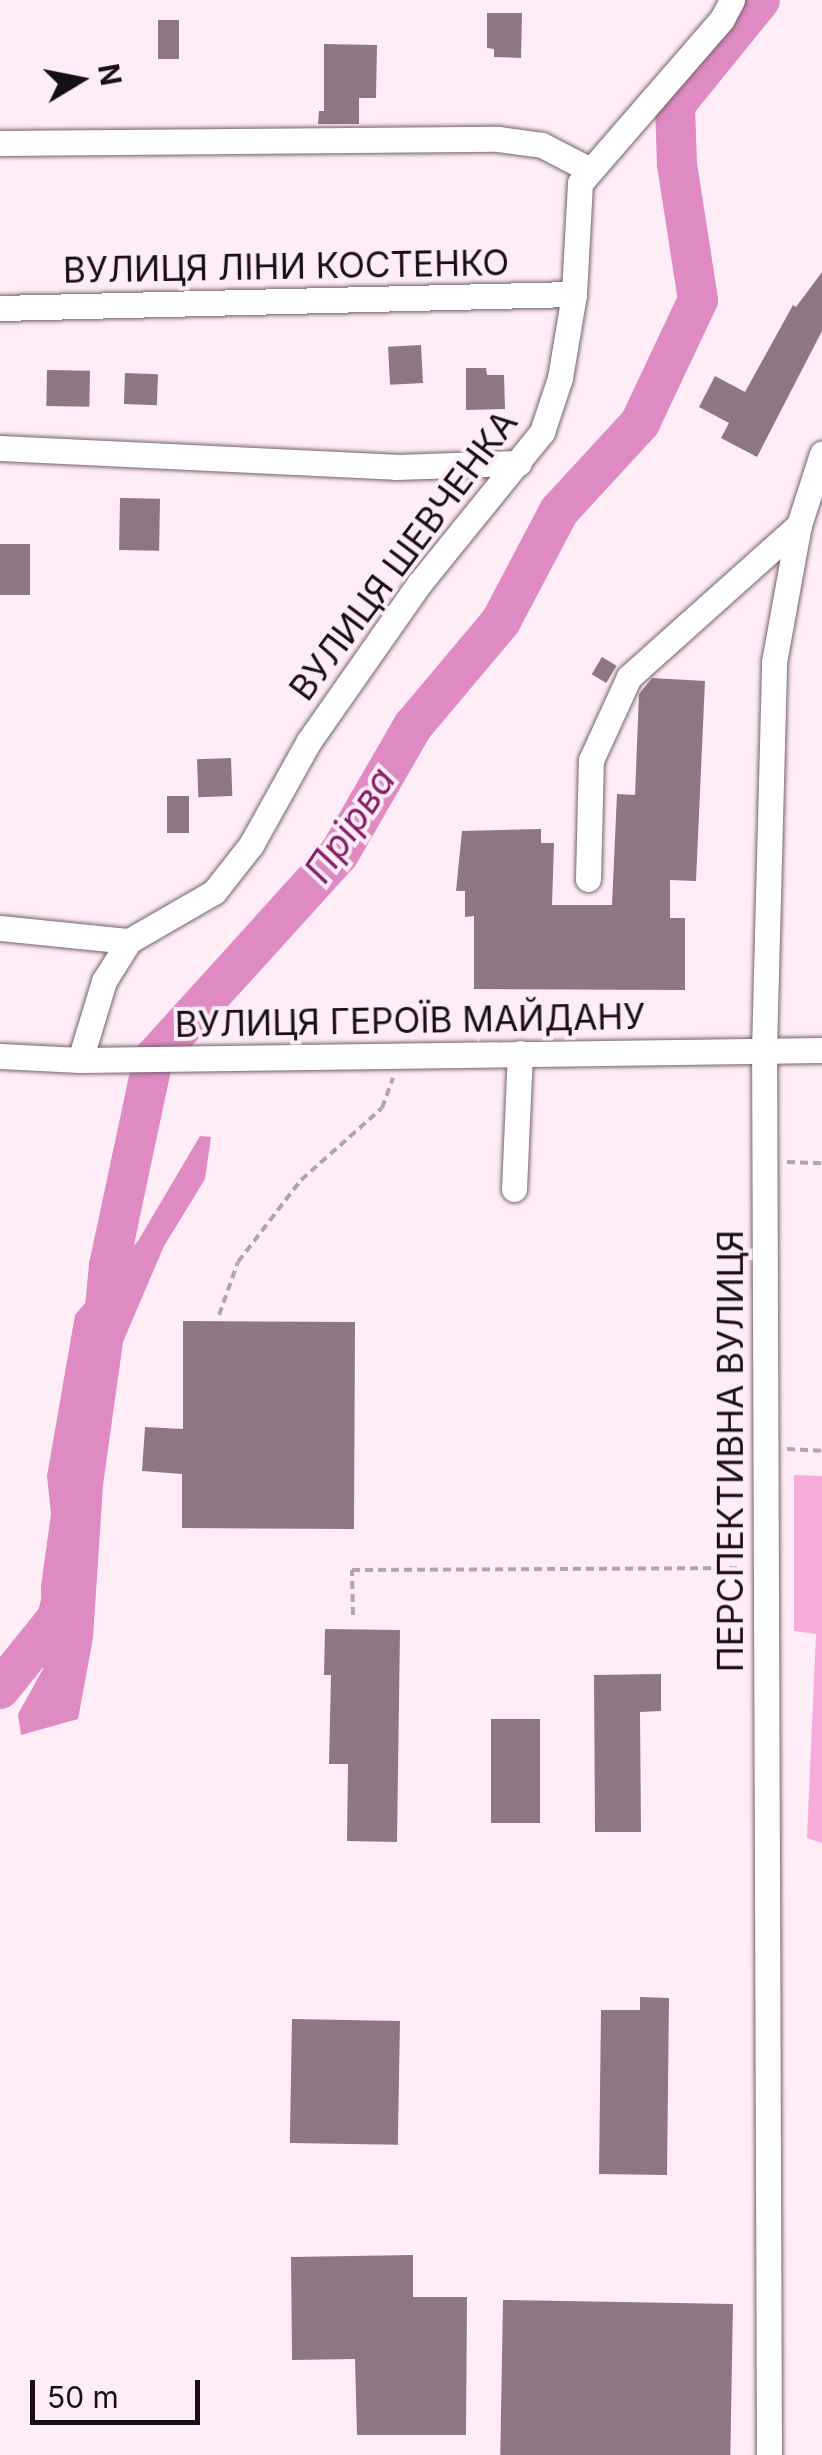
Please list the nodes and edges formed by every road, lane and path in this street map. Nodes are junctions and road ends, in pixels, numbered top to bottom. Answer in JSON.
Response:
{"nodes":[{"id":1,"x":732,"y":0,"type":"edge"},
{"id":2,"x":0,"y":143,"type":"edge"},
{"id":3,"x":590,"y":170,"type":"junction"},
{"id":4,"x":574,"y":294,"type":"junction"},
{"id":5,"x":0,"y":308,"type":"edge"},
{"id":6,"x":0,"y":448,"type":"edge"},
{"id":7,"x":822,"y":454,"type":"edge"},
{"id":8,"x":519,"y":463,"type":"junction"},
{"id":9,"x":799,"y":525,"type":"junction"},
{"id":10,"x":588,"y":879,"type":"dead end"},
{"id":11,"x":0,"y":928,"type":"edge"},
{"id":12,"x":129,"y":941,"type":"junction"},
{"id":13,"x":764,"y":1050,"type":"junction"},
{"id":14,"x":822,"y":1050,"type":"edge"},
{"id":15,"x":520,"y":1053,"type":"junction"},
{"id":16,"x":401,"y":1055,"type":"junction"},
{"id":17,"x":0,"y":1056,"type":"edge"},
{"id":18,"x":80,"y":1060,"type":"junction"},
{"id":19,"x":764,"y":1162,"type":"junction"},
{"id":20,"x":822,"y":1163,"type":"edge"},
{"id":21,"x":514,"y":1188,"type":"dead end"},
{"id":22,"x":218,"y":1315,"type":"dead end"},
{"id":23,"x":765,"y":1448,"type":"junction"},
{"id":24,"x":822,"y":1451,"type":"edge"},
{"id":25,"x":766,"y":1568,"type":"junction"},
{"id":26,"x":352,"y":1614,"type":"dead end"},
{"id":27,"x":769,"y":2455,"type":"edge"}],
"edges":[{"from":1,"to":3,"type":"street","name":"ВУЛИЦЯ ШЕВЧЕНКА"},
{"from":2,"to":3,"type":"street"},
{"from":3,"to":4,"type":"street","name":"ВУЛИЦЯ ШЕВЧЕНКА"},
{"from":4,"to":5,"type":"street","name":"ВУЛИЦЯ ЛІНИ КОСТЕНКО"},
{"from":4,"to":8,"type":"street","name":"ВУЛИЦЯ ШЕВЧЕНКА"},
{"from":6,"to":8,"type":"street"},
{"from":7,"to":9,"type":"street","name":"ПЕРСПЕКТИВНА ВУЛИЦЯ"},
{"from":8,"to":12,"type":"street","name":"ВУЛИЦЯ ШЕВЧЕНКА"},
{"from":9,"to":10,"type":"street"},
{"from":9,"to":13,"type":"street","name":"ПЕРСПЕКТИВНА ВУЛИЦЯ"},
{"from":11,"to":12,"type":"street"},
{"from":12,"to":18,"type":"street","name":"ВУЛИЦЯ ШЕВЧЕНКА"},
{"from":13,"to":14,"type":"street","name":"ВУЛИЦЯ ГЕРОЇВ МАЙДАНУ"},
{"from":13,"to":15,"type":"street","name":"ВУЛИЦЯ ГЕРОЇВ МАЙДАНУ"},
{"from":13,"to":19,"type":"street","name":"ПЕРСПЕКТИВНА ВУЛИЦЯ"},
{"from":15,"to":16,"type":"street","name":"ВУЛИЦЯ ГЕРОЇВ МАЙДАНУ"},
{"from":15,"to":21,"type":"street"},
{"from":16,"to":18,"type":"street","name":"ВУЛИЦЯ ГЕРОЇВ МАЙДАНУ"},
{"from":16,"to":22,"type":"path"},
{"from":17,"to":18,"type":"street","name":"ВУЛИЦЯ ГЕРОЇВ МАЙДАНУ"},
{"from":19,"to":20,"type":"path"},
{"from":19,"to":23,"type":"street","name":"ПЕРСПЕКТИВНА ВУЛИЦЯ"},
{"from":23,"to":24,"type":"path"},
{"from":23,"to":25,"type":"street","name":"ПЕРСПЕКТИВНА ВУЛИЦЯ"},
{"from":25,"to":26,"type":"path"},
{"from":25,"to":27,"type":"street","name":"ПЕРСПЕКТИВНА ВУЛИЦЯ"}]}
